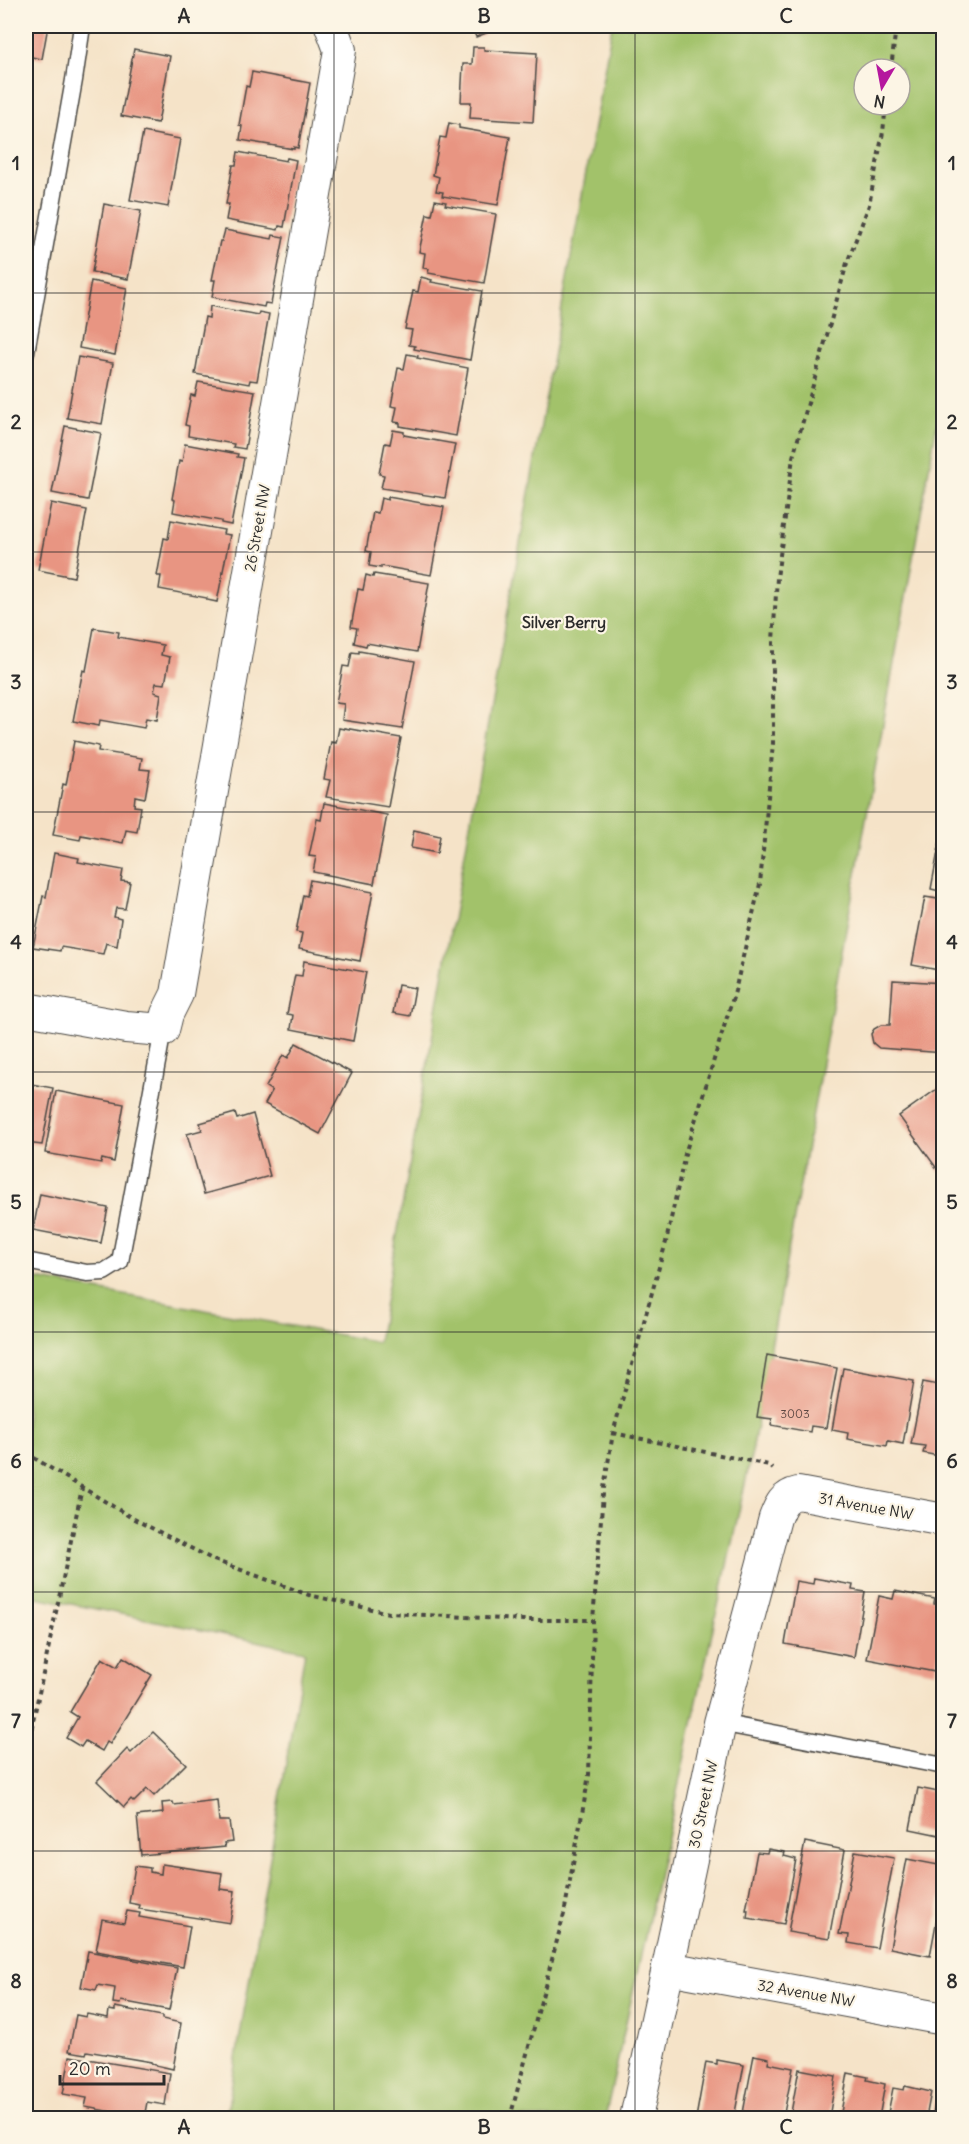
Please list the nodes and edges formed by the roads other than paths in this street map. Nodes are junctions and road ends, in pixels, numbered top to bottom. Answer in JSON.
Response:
{"nodes":[{"id":1,"x":82,"y":26,"type":"edge"},
{"id":2,"x":331,"y":26,"type":"edge"},
{"id":3,"x":26,"y":352,"type":"edge"},
{"id":4,"x":26,"y":1009,"type":"edge"},
{"id":5,"x":163,"y":1030,"type":"junction"},
{"id":6,"x":26,"y":1261,"type":"edge"},
{"id":7,"x":789,"y":1495,"type":"joint"},
{"id":8,"x":944,"y":1520,"type":"edge"},
{"id":9,"x":720,"y":1723,"type":"junction"},
{"id":10,"x":944,"y":1766,"type":"edge"},
{"id":11,"x":668,"y":1968,"type":"junction"},
{"id":12,"x":944,"y":2019,"type":"edge"},
{"id":13,"x":636,"y":2118,"type":"edge"}],
"edges":[{"from":1,"to":3,"type":"lane"},
{"from":2,"to":5,"type":"street","name":"26 Street NW"},
{"from":4,"to":5,"type":"street"},
{"from":5,"to":6,"type":"lane"},
{"from":7,"to":8,"type":"street","name":"31 Avenue NW"},
{"from":7,"to":9,"type":"street","name":"30 Street NW"},
{"from":9,"to":10,"type":"lane"},
{"from":9,"to":11,"type":"street","name":"30 Street NW"},
{"from":11,"to":12,"type":"street","name":"32 Avenue NW"},
{"from":11,"to":13,"type":"street","name":"30 Street NW"}]}
